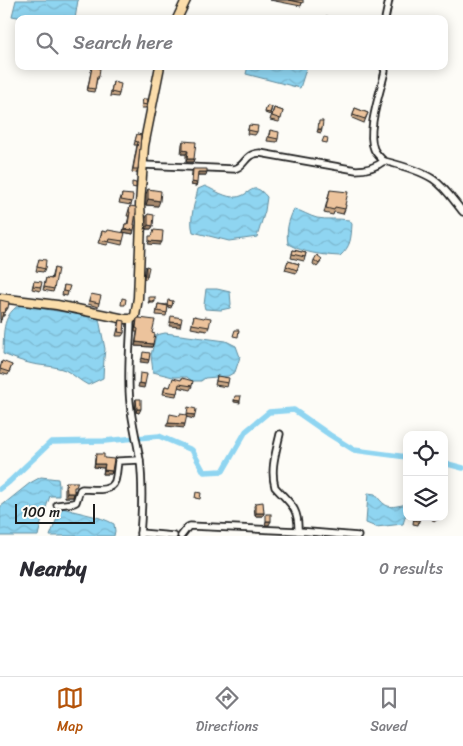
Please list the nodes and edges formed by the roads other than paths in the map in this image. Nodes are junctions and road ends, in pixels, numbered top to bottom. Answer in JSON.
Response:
{"nodes":[{"id":1,"x":186,"y":0,"type":"edge"},
{"id":2,"x":390,"y":0,"type":"edge"},
{"id":3,"x":179,"y":15,"type":"edge"},
{"id":4,"x":386,"y":15,"type":"edge"},
{"id":5,"x":159,"y":70,"type":"edge"},
{"id":6,"x":385,"y":70,"type":"edge"},
{"id":7,"x":384,"y":161,"type":"junction"},
{"id":8,"x":143,"y":165,"type":"junction"},
{"id":9,"x":463,"y":212,"type":"edge"},
{"id":10,"x":0,"y":298,"type":"edge"},
{"id":11,"x":131,"y":319,"type":"junction"},
{"id":12,"x":280,"y":434,"type":"dead end"},
{"id":13,"x":140,"y":457,"type":"junction"},
{"id":14,"x":57,"y":505,"type":"dead end"},
{"id":15,"x":298,"y":531,"type":"junction"},
{"id":16,"x":140,"y":534,"type":"edge"},
{"id":17,"x":174,"y":536,"type":"edge"},
{"id":18,"x":181,"y":536,"type":"edge"},
{"id":19,"x":358,"y":536,"type":"edge"}],
"edges":[{"from":1,"to":3,"type":"main road"},
{"from":2,"to":4,"type":"street"},
{"from":5,"to":8,"type":"main road"},
{"from":6,"to":7,"type":"street"},
{"from":7,"to":8,"type":"street"},
{"from":7,"to":9,"type":"street"},
{"from":8,"to":11,"type":"main road"},
{"from":10,"to":11,"type":"main road"},
{"from":11,"to":13,"type":"street"},
{"from":12,"to":15,"type":"street"},
{"from":13,"to":14,"type":"street"},
{"from":13,"to":16,"type":"street"},
{"from":15,"to":18,"type":"street"},
{"from":15,"to":19,"type":"street"},
{"from":16,"to":17,"type":"street"}]}
